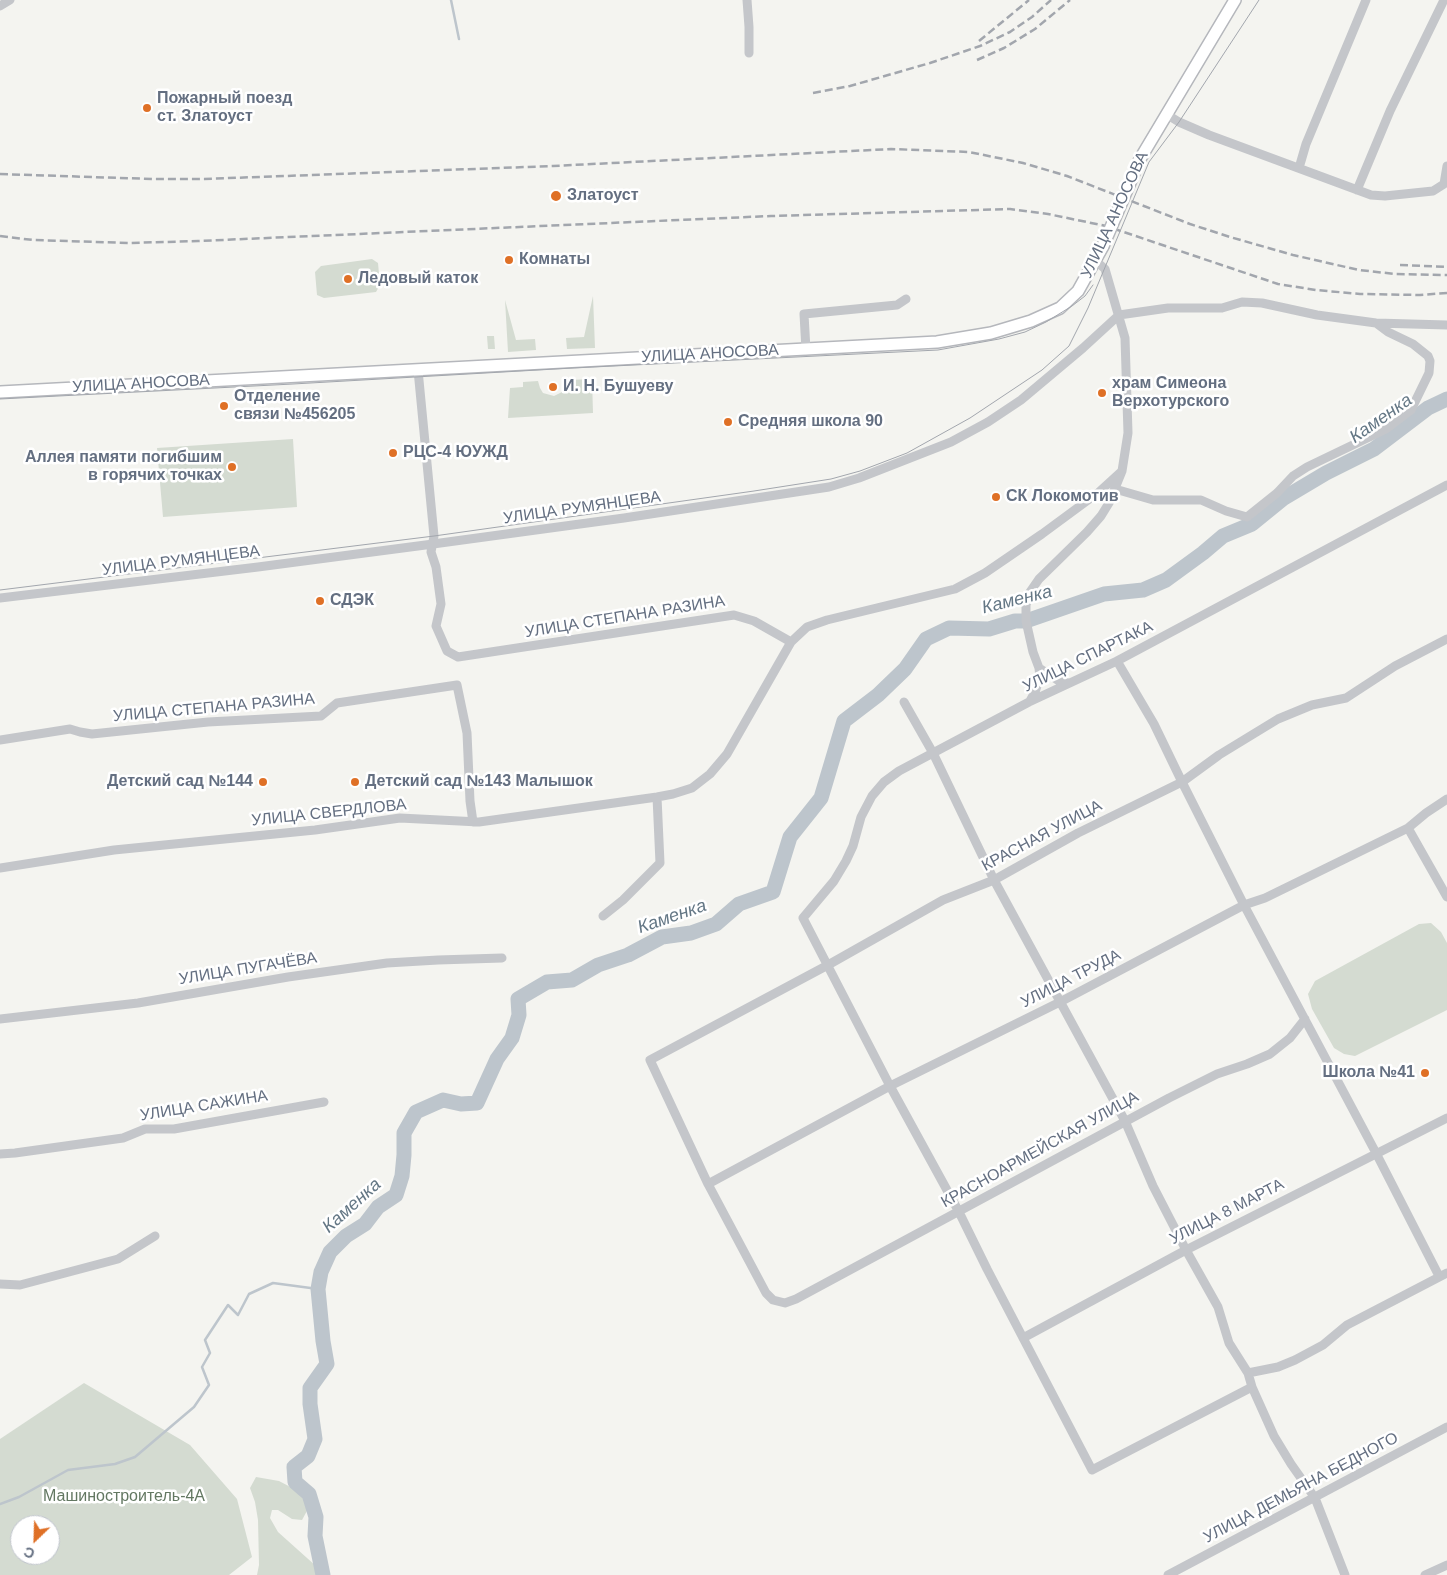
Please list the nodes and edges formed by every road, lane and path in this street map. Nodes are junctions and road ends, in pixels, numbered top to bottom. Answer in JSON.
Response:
{"nodes":[{"id":1,"x":10,"y":0,"type":"edge"},
{"id":2,"x":747,"y":0,"type":"edge"},
{"id":3,"x":1235,"y":0,"type":"edge"},
{"id":4,"x":1366,"y":0,"type":"edge"},
{"id":5,"x":1444,"y":0,"type":"edge"},
{"id":6,"x":0,"y":6,"type":"edge"},
{"id":7,"x":749,"y":53,"type":"dead end"},
{"id":8,"x":1166,"y":114,"type":"junction"},
{"id":9,"x":1447,"y":166,"type":"edge"},
{"id":10,"x":1299,"y":168,"type":"junction"},
{"id":11,"x":1357,"y":190,"type":"junction"},
{"id":12,"x":1096,"y":261,"type":"junction"},
{"id":13,"x":906,"y":299,"type":"dead end"},
{"id":14,"x":1118,"y":314,"type":"junction"},
{"id":15,"x":1376,"y":323,"type":"junction"},
{"id":16,"x":1447,"y":325,"type":"edge"},
{"id":17,"x":806,"y":350,"type":"junction"},
{"id":18,"x":418,"y":370,"type":"junction"},
{"id":19,"x":0,"y":392,"type":"edge"},
{"id":20,"x":1122,"y":471,"type":"junction"},
{"id":21,"x":1447,"y":485,"type":"edge"},
{"id":22,"x":1116,"y":489,"type":"junction"},
{"id":23,"x":433,"y":544,"type":"junction"},
{"id":24,"x":0,"y":598,"type":"edge"},
{"id":25,"x":1447,"y":639,"type":"edge"},
{"id":26,"x":791,"y":642,"type":"junction"},
{"id":27,"x":1117,"y":661,"type":"junction"},
{"id":28,"x":1040,"y":668,"type":"junction"},
{"id":29,"x":1068,"y":683,"type":"junction"},
{"id":30,"x":904,"y":702,"type":"dead end"},
{"id":31,"x":1030,"y":702,"type":"junction"},
{"id":32,"x":0,"y":740,"type":"edge"},
{"id":33,"x":933,"y":753,"type":"junction"},
{"id":34,"x":1182,"y":782,"type":"junction"},
{"id":35,"x":657,"y":797,"type":"junction"},
{"id":36,"x":1447,"y":798,"type":"edge"},
{"id":37,"x":472,"y":822,"type":"junction"},
{"id":38,"x":1408,"y":828,"type":"junction"},
{"id":39,"x":0,"y":868,"type":"edge"},
{"id":40,"x":994,"y":880,"type":"junction"},
{"id":41,"x":1447,"y":897,"type":"edge"},
{"id":42,"x":1244,"y":905,"type":"junction"},
{"id":43,"x":603,"y":916,"type":"dead end"},
{"id":44,"x":502,"y":958,"type":"dead end"},
{"id":45,"x":828,"y":965,"type":"junction"},
{"id":46,"x":1060,"y":1002,"type":"junction"},
{"id":47,"x":0,"y":1019,"type":"edge"},
{"id":48,"x":1304,"y":1019,"type":"junction"},
{"id":49,"x":890,"y":1086,"type":"junction"},
{"id":50,"x":324,"y":1102,"type":"dead end"},
{"id":51,"x":1447,"y":1118,"type":"edge"},
{"id":52,"x":1125,"y":1121,"type":"junction"},
{"id":53,"x":1376,"y":1153,"type":"junction"},
{"id":54,"x":0,"y":1154,"type":"edge"},
{"id":55,"x":708,"y":1184,"type":"junction"},
{"id":56,"x":959,"y":1212,"type":"junction"},
{"id":57,"x":155,"y":1236,"type":"dead end"},
{"id":58,"x":1186,"y":1250,"type":"junction"},
{"id":59,"x":1443,"y":1274,"type":"edge"},
{"id":60,"x":0,"y":1284,"type":"edge"},
{"id":61,"x":1023,"y":1338,"type":"junction"},
{"id":62,"x":1248,"y":1373,"type":"junction"},
{"id":63,"x":1252,"y":1387,"type":"junction"},
{"id":64,"x":1447,"y":1427,"type":"edge"},
{"id":65,"x":1315,"y":1498,"type":"junction"},
{"id":66,"x":1447,"y":1565,"type":"edge"},
{"id":67,"x":1168,"y":1575,"type":"edge"},
{"id":68,"x":1345,"y":1575,"type":"edge"},
{"id":69,"x":1425,"y":1575,"type":"edge"}],
"edges":[{"from":1,"to":6,"type":"street"},
{"from":2,"to":7,"type":"street"},
{"from":3,"to":8,"type":"main road","name":"УЛИЦА АНОСОВА"},
{"from":4,"to":10,"type":"street"},
{"from":5,"to":11,"type":"street"},
{"from":8,"to":10,"type":"street"},
{"from":8,"to":12,"type":"main road","name":"УЛИЦА АНОСОВА","bridge":true},
{"from":9,"to":11,"type":"street"},
{"from":10,"to":11,"type":"street"},
{"from":12,"to":14,"type":"street"},
{"from":12,"to":17,"type":"main road","name":"УЛИЦА АНОСОВА"},
{"from":13,"to":17,"type":"street"},
{"from":14,"to":15,"type":"street"},
{"from":14,"to":20,"type":"street"},
{"from":14,"to":23,"type":"street","name":"УЛИЦА РУМЯНЦЕВА"},
{"from":15,"to":16,"type":"street"},
{"from":15,"to":22,"type":"street"},
{"from":17,"to":18,"type":"main road","name":"УЛИЦА АНОСОВА"},
{"from":18,"to":19,"type":"main road","name":"УЛИЦА АНОСОВА"},
{"from":18,"to":23,"type":"street"},
{"from":20,"to":22,"type":"street"},
{"from":20,"to":26,"type":"street","name":"УЛИЦА СВЕРДЛОВА"},
{"from":21,"to":27,"type":"street","name":"УЛИЦА СПАРТАКА"},
{"from":22,"to":28,"type":"street"},
{"from":23,"to":24,"type":"street","name":"УЛИЦА РУМЯНЦЕВА"},
{"from":23,"to":26,"type":"street","name":"УЛИЦА СТЕПАНА РАЗИНА"},
{"from":25,"to":34,"type":"street","name":"КРАСНАЯ УЛИЦА"},
{"from":26,"to":35,"type":"street","name":"УЛИЦА СВЕРДЛОВА"},
{"from":27,"to":29,"type":"street","name":"УЛИЦА СПАРТАКА"},
{"from":27,"to":34,"type":"street"},
{"from":28,"to":29,"type":"street"},
{"from":28,"to":31,"type":"street"},
{"from":29,"to":31,"type":"street","name":"УЛИЦА СПАРТАКА"},
{"from":30,"to":33,"type":"street"},
{"from":31,"to":33,"type":"street","name":"УЛИЦА СПАРТАКА"},
{"from":32,"to":37,"type":"street","name":"УЛИЦА СТЕПАНА РАЗИНА"},
{"from":33,"to":40,"type":"street"},
{"from":33,"to":45,"type":"street","name":"УЛИЦА СПАРТАКА"},
{"from":34,"to":40,"type":"street","name":"КРАСНАЯ УЛИЦА"},
{"from":34,"to":42,"type":"street"},
{"from":35,"to":37,"type":"street","name":"УЛИЦА СВЕРДЛОВА"},
{"from":35,"to":43,"type":"street"},
{"from":36,"to":38,"type":"street","name":"УЛИЦА ТРУДА"},
{"from":37,"to":39,"type":"street","name":"УЛИЦА СВЕРДЛОВА"},
{"from":38,"to":41,"type":"street"},
{"from":38,"to":42,"type":"street","name":"УЛИЦА ТРУДА"},
{"from":40,"to":45,"type":"street","name":"КРАСНАЯ УЛИЦА"},
{"from":40,"to":46,"type":"street"},
{"from":42,"to":46,"type":"street","name":"УЛИЦА ТРУДА"},
{"from":42,"to":48,"type":"street"},
{"from":44,"to":47,"type":"street","name":"УЛИЦА ПУГАЧЁВА"},
{"from":45,"to":49,"type":"street"},
{"from":45,"to":55,"type":"street","name":"КРАСНАЯ УЛИЦА"},
{"from":46,"to":49,"type":"street","name":"УЛИЦА ТРУДА"},
{"from":46,"to":52,"type":"street"},
{"from":48,"to":52,"type":"street","name":"КРАСНОАРМЕЙСКАЯ УЛИЦА"},
{"from":48,"to":53,"type":"street"},
{"from":49,"to":55,"type":"street","name":"УЛИЦА ТРУДА"},
{"from":49,"to":56,"type":"street"},
{"from":50,"to":54,"type":"street","name":"УЛИЦА САЖИНА"},
{"from":51,"to":53,"type":"street","name":"УЛИЦА 8 МАРТА"},
{"from":52,"to":56,"type":"street","name":"КРАСНОАРМЕЙСКАЯ УЛИЦА"},
{"from":52,"to":58,"type":"street"},
{"from":53,"to":58,"type":"street","name":"УЛИЦА 8 МАРТА"},
{"from":53,"to":59,"type":"street"},
{"from":55,"to":56,"type":"street","name":"КРАСНОАРМЕЙСКАЯ УЛИЦА"},
{"from":56,"to":61,"type":"street"},
{"from":57,"to":60,"type":"street"},
{"from":58,"to":61,"type":"street","name":"УЛИЦА 8 МАРТА"},
{"from":58,"to":62,"type":"street"},
{"from":59,"to":62,"type":"street"},
{"from":61,"to":63,"type":"street"},
{"from":62,"to":63,"type":"street"},
{"from":63,"to":65,"type":"street"},
{"from":64,"to":65,"type":"street","name":"УЛИЦА ДЕМЬЯНА БЕДНОГО"},
{"from":65,"to":67,"type":"street","name":"УЛИЦА ДЕМЬЯНА БЕДНОГО"},
{"from":65,"to":68,"type":"street"},
{"from":66,"to":69,"type":"street"}]}
